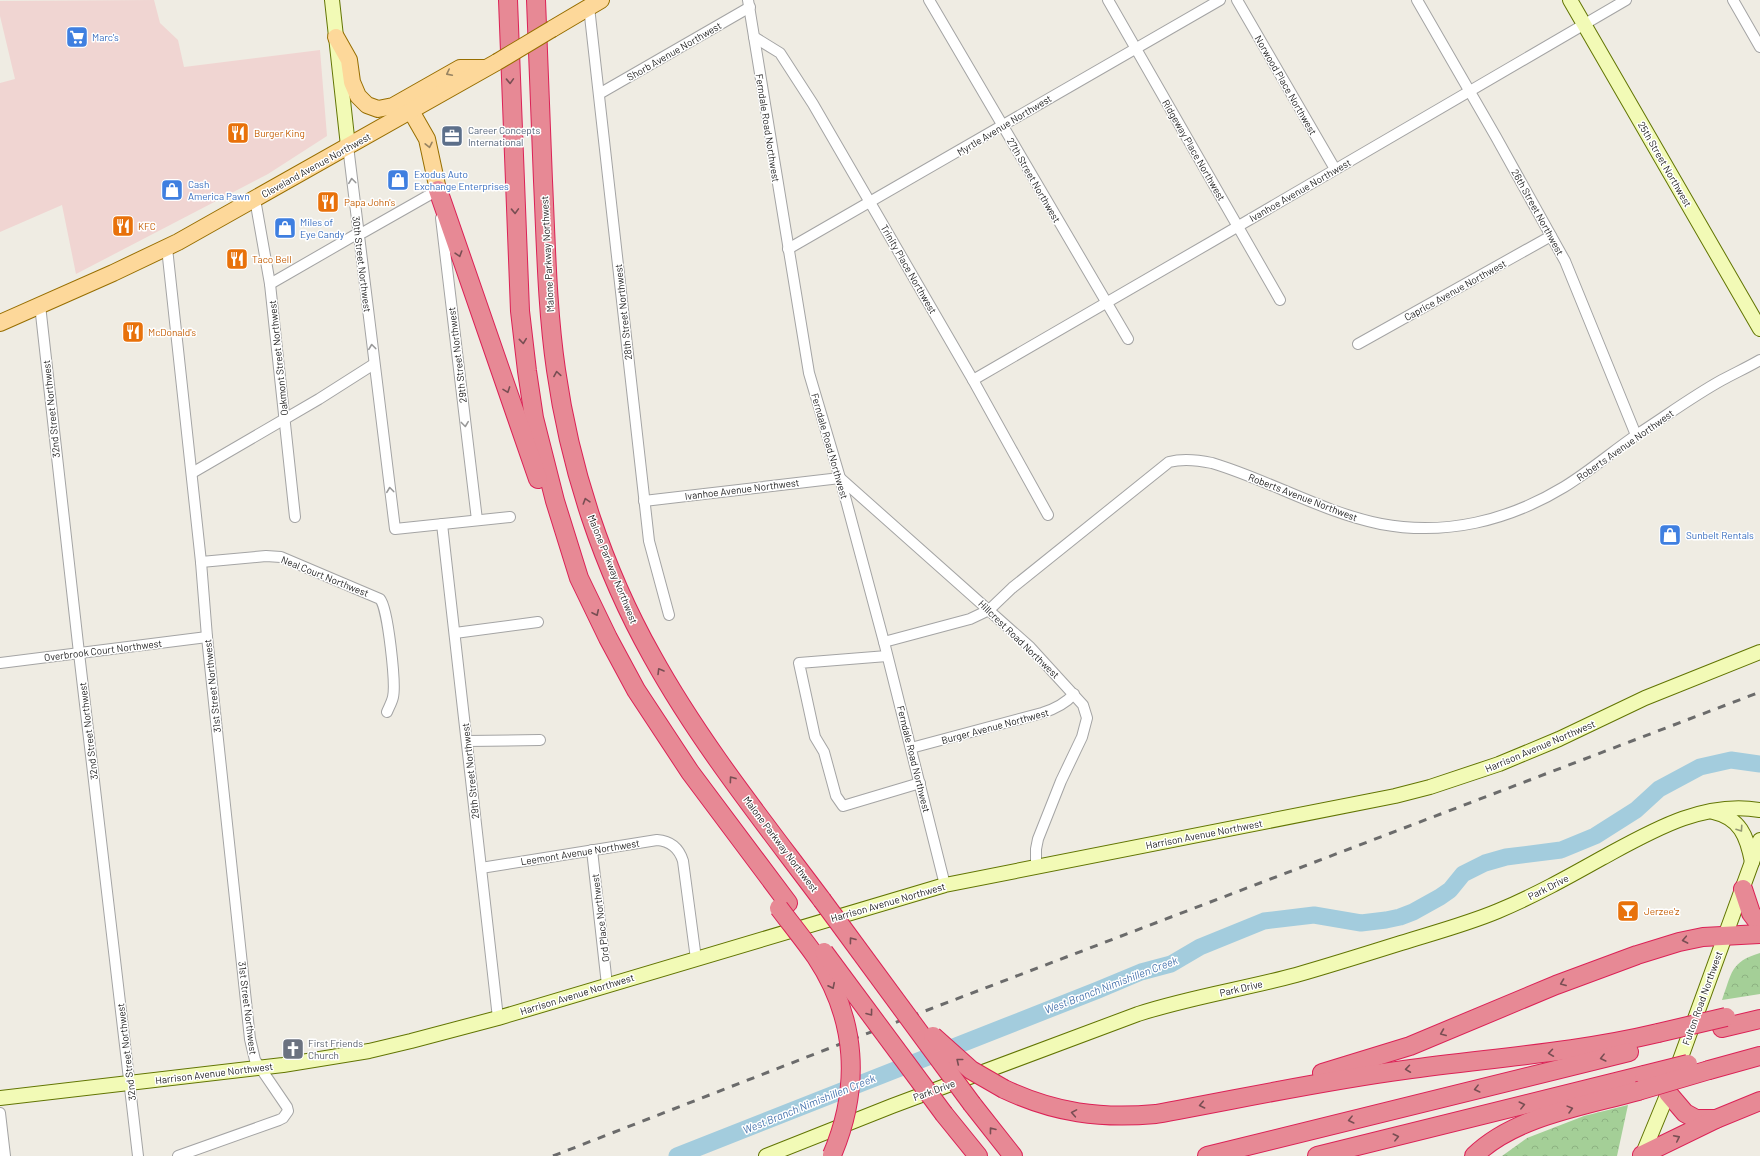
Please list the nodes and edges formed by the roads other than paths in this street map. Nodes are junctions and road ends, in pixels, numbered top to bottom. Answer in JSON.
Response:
{"nodes":[{"id":1,"x":332,"y":0,"type":"edge"},
{"id":2,"x":508,"y":0,"type":"edge"},
{"id":3,"x":536,"y":0,"type":"edge"},
{"id":4,"x":929,"y":0,"type":"edge"},
{"id":5,"x":1108,"y":0,"type":"edge"},
{"id":6,"x":1220,"y":0,"type":"edge"},
{"id":7,"x":1237,"y":0,"type":"edge"},
{"id":8,"x":1417,"y":0,"type":"edge"},
{"id":9,"x":1570,"y":0,"type":"edge"},
{"id":10,"x":1626,"y":0,"type":"edge"},
{"id":11,"x":1733,"y":0,"type":"edge"},
{"id":12,"x":595,"y":4,"type":"edge"},
{"id":13,"x":749,"y":4,"type":"edge"},
{"id":14,"x":1584,"y":24,"type":"junction"},
{"id":15,"x":336,"y":37,"type":"junction"},
{"id":16,"x":754,"y":38,"type":"junction"},
{"id":17,"x":1760,"y":47,"type":"edge"},
{"id":18,"x":1136,"y":48,"type":"junction"},
{"id":19,"x":492,"y":65,"type":"junction"},
{"id":20,"x":1470,"y":92,"type":"junction"},
{"id":21,"x":599,"y":94,"type":"junction"},
{"id":22,"x":412,"y":111,"type":"junction"},
{"id":23,"x":1003,"y":126,"type":"junction"},
{"id":24,"x":348,"y":146,"type":"junction"},
{"id":25,"x":1335,"y":169,"type":"junction"},
{"id":26,"x":438,"y":190,"type":"junction"},
{"id":27,"x":255,"y":199,"type":"junction"},
{"id":28,"x":870,"y":203,"type":"junction"},
{"id":29,"x":1238,"y":226,"type":"junction"},
{"id":30,"x":358,"y":234,"type":"junction"},
{"id":31,"x":1551,"y":236,"type":"junction"},
{"id":32,"x":167,"y":248,"type":"junction"},
{"id":33,"x":788,"y":249,"type":"junction"},
{"id":34,"x":270,"y":284,"type":"junction"},
{"id":35,"x":1280,"y":300,"type":"dead end"},
{"id":36,"x":1106,"y":303,"type":"junction"},
{"id":37,"x":40,"y":305,"type":"junction"},
{"id":38,"x":0,"y":323,"type":"edge"},
{"id":39,"x":1760,"y":329,"type":"edge"},
{"id":40,"x":1128,"y":339,"type":"dead end"},
{"id":41,"x":1358,"y":344,"type":"dead end"},
{"id":42,"x":1760,"y":360,"type":"edge"},
{"id":43,"x":374,"y":364,"type":"junction"},
{"id":44,"x":973,"y":380,"type":"junction"},
{"id":45,"x":284,"y":419,"type":"junction"},
{"id":46,"x":1636,"y":435,"type":"junction"},
{"id":47,"x":192,"y":473,"type":"junction"},
{"id":48,"x":840,"y":478,"type":"junction"},
{"id":49,"x":644,"y":501,"type":"junction"},
{"id":50,"x":1048,"y":515,"type":"dead end"},
{"id":51,"x":295,"y":517,"type":"dead end"},
{"id":52,"x":510,"y":517,"type":"dead end"},
{"id":53,"x":477,"y":520,"type":"junction"},
{"id":54,"x":442,"y":524,"type":"junction"},
{"id":55,"x":201,"y":562,"type":"junction"},
{"id":56,"x":579,"y":578,"type":"junction"},
{"id":57,"x":989,"y":610,"type":"junction"},
{"id":58,"x":669,"y":615,"type":"dead end"},
{"id":59,"x":538,"y":622,"type":"dead end"},
{"id":60,"x":455,"y":633,"type":"junction"},
{"id":61,"x":206,"y":638,"type":"junction"},
{"id":62,"x":884,"y":642,"type":"junction"},
{"id":63,"x":1760,"y":652,"type":"edge"},
{"id":64,"x":79,"y":653,"type":"junction"},
{"id":65,"x":887,"y":656,"type":"junction"},
{"id":66,"x":0,"y":663,"type":"edge"},
{"id":67,"x":1074,"y":694,"type":"junction"},
{"id":68,"x":387,"y":712,"type":"dead end"},
{"id":69,"x":540,"y":740,"type":"dead end"},
{"id":70,"x":467,"y":741,"type":"junction"},
{"id":71,"x":911,"y":748,"type":"junction"},
{"id":72,"x":920,"y":783,"type":"junction"},
{"id":73,"x":1760,"y":810,"type":"edge"},
{"id":74,"x":1711,"y":811,"type":"junction"},
{"id":75,"x":1760,"y":840,"type":"edge"},
{"id":76,"x":592,"y":850,"type":"junction"},
{"id":77,"x":1752,"y":862,"type":"junction"},
{"id":78,"x":1036,"y":866,"type":"junction"},
{"id":79,"x":481,"y":868,"type":"junction"},
{"id":80,"x":945,"y":885,"type":"junction"},
{"id":81,"x":1743,"y":889,"type":"junction"},
{"id":82,"x":783,"y":905,"type":"junction"},
{"id":83,"x":1760,"y":925,"type":"edge"},
{"id":84,"x":1760,"y":934,"type":"edge"},
{"id":85,"x":1724,"y":936,"type":"junction"},
{"id":86,"x":696,"y":959,"type":"junction"},
{"id":87,"x":875,"y":971,"type":"junction"},
{"id":88,"x":607,"y":985,"type":"junction"},
{"id":89,"x":1760,"y":1009,"type":"edge"},
{"id":90,"x":498,"y":1018,"type":"junction"},
{"id":91,"x":1760,"y":1019,"type":"edge"},
{"id":92,"x":1724,"y":1023,"type":"junction"},
{"id":93,"x":1656,"y":1039,"type":"junction"},
{"id":94,"x":1760,"y":1046,"type":"edge"},
{"id":95,"x":1760,"y":1056,"type":"edge"},
{"id":96,"x":1710,"y":1064,"type":"junction"},
{"id":97,"x":259,"y":1068,"type":"junction"},
{"id":98,"x":1641,"y":1083,"type":"junction"},
{"id":99,"x":130,"y":1084,"type":"junction"},
{"id":100,"x":1668,"y":1093,"type":"junction"},
{"id":101,"x":1240,"y":1097,"type":"junction"},
{"id":102,"x":0,"y":1098,"type":"edge"},
{"id":103,"x":1760,"y":1101,"type":"edge"},
{"id":104,"x":0,"y":1113,"type":"edge"},
{"id":105,"x":1716,"y":1119,"type":"junction"},
{"id":106,"x":1642,"y":1155,"type":"edge"},
{"id":107,"x":5,"y":1156,"type":"edge"},
{"id":108,"x":138,"y":1156,"type":"edge"},
{"id":109,"x":178,"y":1156,"type":"edge"},
{"id":110,"x":766,"y":1156,"type":"edge"},
{"id":111,"x":832,"y":1156,"type":"edge"},
{"id":112,"x":978,"y":1156,"type":"edge"},
{"id":113,"x":1013,"y":1156,"type":"edge"},
{"id":114,"x":1207,"y":1156,"type":"edge"},
{"id":115,"x":1317,"y":1156,"type":"edge"},
{"id":116,"x":1474,"y":1156,"type":"edge"}],
"edges":[{"from":1,"to":15,"type":"street","name":"30th Street Northwest"},
{"from":2,"to":56,"type":"highway","one_way":true},
{"from":87,"to":3,"type":"highway","name":"Malone Parkway Northwest","one_way":true,"bridge":true},
{"from":4,"to":23,"type":"street","name":"27th Street Northwest"},
{"from":5,"to":18,"type":"street","name":"Ridgeway Place Northwest"},
{"from":6,"to":18,"type":"street","name":"Myrtle Avenue Northwest"},
{"from":7,"to":25,"type":"street","name":"Norwood Place Northwest"},
{"from":8,"to":20,"type":"street","name":"26th Street Northwest"},
{"from":9,"to":14,"type":"street","name":"25th Street Northwest"},
{"from":10,"to":14,"type":"street","name":"Ivanhoe Avenue Northwest"},
{"from":11,"to":17,"type":"street"},
{"from":12,"to":19,"type":"main road","name":"Cleveland Avenue Northwest","bridge":true},
{"from":12,"to":21,"type":"street","name":"28th Street Northwest"},
{"from":13,"to":16,"type":"street","name":"Ferndale Road Northwest"},
{"from":13,"to":21,"type":"street","name":"Shorb Avenue Northwest"},
{"from":14,"to":20,"type":"street","name":"Ivanhoe Avenue Northwest"},
{"from":14,"to":39,"type":"street","name":"25th Street Northwest"},
{"from":19,"to":15,"type":"main road","one_way":true},
{"from":15,"to":24,"type":"street","name":"30th Street Northwest"},
{"from":16,"to":28,"type":"street","name":"Trinity Place Northwest"},
{"from":16,"to":33,"type":"street","name":"Ferndale Road Northwest"},
{"from":18,"to":23,"type":"street","name":"Myrtle Avenue Northwest"},
{"from":18,"to":29,"type":"street","name":"Ridgeway Place Northwest"},
{"from":19,"to":22,"type":"main road","name":"Cleveland Avenue Northwest"},
{"from":20,"to":25,"type":"street","name":"Ivanhoe Avenue Northwest"},
{"from":20,"to":31,"type":"street","name":"26th Street Northwest"},
{"from":21,"to":49,"type":"street","name":"28th Street Northwest"},
{"from":22,"to":24,"type":"main road","name":"Cleveland Avenue Northwest"},
{"from":22,"to":26,"type":"main road","one_way":true},
{"from":23,"to":28,"type":"street","name":"Myrtle Avenue Northwest"},
{"from":23,"to":36,"type":"street","name":"27th Street Northwest"},
{"from":24,"to":27,"type":"main road","name":"Cleveland Avenue Northwest"},
{"from":30,"to":24,"type":"street","name":"30th Street Northwest","one_way":true},
{"from":25,"to":29,"type":"street","name":"Ivanhoe Avenue Northwest"},
{"from":26,"to":30,"type":"street"},
{"from":26,"to":53,"type":"street","name":"29th Street Northwest","one_way":true},
{"from":26,"to":56,"type":"highway","one_way":true},
{"from":27,"to":32,"type":"main road","name":"Cleveland Avenue Northwest"},
{"from":27,"to":34,"type":"street","name":"Oakmont Street Northwest"},
{"from":28,"to":33,"type":"street","name":"Myrtle Avenue Northwest"},
{"from":28,"to":44,"type":"street","name":"Trinity Place Northwest"},
{"from":29,"to":35,"type":"street","name":"Ridgeway Place Northwest"},
{"from":29,"to":36,"type":"street","name":"Ivanhoe Avenue Northwest"},
{"from":30,"to":34,"type":"street"},
{"from":43,"to":30,"type":"street","name":"30th Street Northwest","one_way":true},
{"from":31,"to":41,"type":"street","name":"Caprice Avenue Northwest"},
{"from":31,"to":46,"type":"street","name":"26th Street Northwest"},
{"from":32,"to":37,"type":"main road","name":"Cleveland Avenue Northwest"},
{"from":32,"to":47,"type":"street","name":"31st Street Northwest"},
{"from":33,"to":48,"type":"street","name":"Ferndale Road Northwest"},
{"from":34,"to":45,"type":"street","name":"Oakmont Street Northwest"},
{"from":36,"to":40,"type":"street","name":"27th Street Northwest"},
{"from":36,"to":44,"type":"street","name":"Ivanhoe Avenue Northwest"},
{"from":37,"to":38,"type":"main road","name":"Cleveland Avenue Northwest"},
{"from":37,"to":64,"type":"street","name":"32nd Street Northwest"},
{"from":42,"to":46,"type":"street","name":"Roberts Avenue Northwest"},
{"from":43,"to":45,"type":"street"},
{"from":54,"to":43,"type":"street","name":"30th Street Northwest","one_way":true},
{"from":44,"to":50,"type":"street","name":"Trinity Place Northwest"},
{"from":45,"to":47,"type":"street"},
{"from":45,"to":51,"type":"street","name":"Oakmont Street Northwest"},
{"from":46,"to":57,"type":"street","name":"Roberts Avenue Northwest"},
{"from":47,"to":55,"type":"street","name":"31st Street Northwest"},
{"from":48,"to":49,"type":"street","name":"Ivanhoe Avenue Northwest"},
{"from":48,"to":57,"type":"street","name":"Hillcrest Road Northwest"},
{"from":48,"to":62,"type":"street","name":"Ferndale Road Northwest"},
{"from":49,"to":58,"type":"street","name":"28th Street Northwest"},
{"from":52,"to":53,"type":"street"},
{"from":53,"to":54,"type":"street"},
{"from":54,"to":60,"type":"street","name":"29th Street Northwest"},
{"from":55,"to":61,"type":"street","name":"31st Street Northwest"},
{"from":55,"to":68,"type":"street","name":"Neal Court Northwest"},
{"from":56,"to":82,"type":"highway","one_way":true},
{"from":57,"to":62,"type":"street","name":"Roberts Avenue Northwest"},
{"from":57,"to":67,"type":"street","name":"Hillcrest Road Northwest"},
{"from":59,"to":60,"type":"street"},
{"from":60,"to":70,"type":"street","name":"29th Street Northwest"},
{"from":61,"to":64,"type":"street","name":"Overbrook Court Northwest"},
{"from":61,"to":97,"type":"street","name":"31st Street Northwest"},
{"from":62,"to":65,"type":"street","name":"Ferndale Road Northwest"},
{"from":63,"to":78,"type":"street","name":"Harrison Avenue Northwest"},
{"from":64,"to":66,"type":"street","name":"Overbrook Court Northwest"},
{"from":64,"to":99,"type":"street","name":"32nd Street Northwest"},
{"from":65,"to":71,"type":"street","name":"Ferndale Road Northwest"},
{"from":65,"to":72,"type":"street"},
{"from":67,"to":71,"type":"street","name":"Burger Avenue Northwest"},
{"from":67,"to":78,"type":"street","name":"Hillcrest Road Northwest"},
{"from":69,"to":70,"type":"street"},
{"from":70,"to":79,"type":"street","name":"29th Street Northwest"},
{"from":71,"to":72,"type":"street","name":"Ferndale Road Northwest"},
{"from":72,"to":80,"type":"street","name":"Ferndale Road Northwest"},
{"from":73,"to":74,"type":"street","name":"Park Drive"},
{"from":74,"to":77,"type":"street","one_way":true},
{"from":74,"to":110,"type":"street","name":"Park Drive"},
{"from":75,"to":77,"type":"street","name":"Fulton Road Northwest"},
{"from":76,"to":79,"type":"street","name":"Leemont Avenue Northwest"},
{"from":76,"to":86,"type":"street","name":"Leemont Avenue Northwest"},
{"from":76,"to":88,"type":"street","name":"Ord Place Northwest"},
{"from":77,"to":81,"type":"street","name":"Fulton Road Northwest"},
{"from":78,"to":80,"type":"street","name":"Harrison Avenue Northwest"},
{"from":79,"to":90,"type":"street","name":"29th Street Northwest"},
{"from":80,"to":86,"type":"street","name":"Harrison Avenue Northwest"},
{"from":81,"to":83,"type":"highway"},
{"from":81,"to":85,"type":"street","name":"Fulton Road Northwest"},
{"from":82,"to":111,"type":"highway","one_way":true,"bridge":true},
{"from":82,"to":112,"type":"highway","one_way":true,"bridge":true},
{"from":84,"to":85,"type":"highway"},
{"from":85,"to":100,"type":"street","name":"Fulton Road Northwest"},
{"from":85,"to":101,"type":"highway","one_way":true},
{"from":86,"to":88,"type":"street","name":"Harrison Avenue Northwest"},
{"from":101,"to":87,"type":"highway","one_way":true,"bridge":true},
{"from":113,"to":87,"type":"highway","one_way":true,"bridge":true},
{"from":88,"to":90,"type":"street","name":"Harrison Avenue Northwest"},
{"from":89,"to":92,"type":"highway"},
{"from":90,"to":97,"type":"street","name":"Harrison Avenue Northwest"},
{"from":91,"to":92,"type":"highway"},
{"from":92,"to":93,"type":"highway"},
{"from":93,"to":101,"type":"highway","one_way":true},
{"from":93,"to":114,"type":"highway","one_way":true},
{"from":94,"to":96,"type":"highway"},
{"from":95,"to":96,"type":"highway"},
{"from":96,"to":98,"type":"highway","bridge":true},
{"from":97,"to":99,"type":"street","name":"Harrison Avenue Northwest"},
{"from":97,"to":109,"type":"street","name":"31st Street Northwest"},
{"from":115,"to":98,"type":"highway","one_way":true},
{"from":116,"to":98,"type":"highway","one_way":true},
{"from":99,"to":102,"type":"street","name":"Harrison Avenue Northwest"},
{"from":99,"to":108,"type":"street","name":"32nd Street Northwest"},
{"from":100,"to":105,"type":"highway"},
{"from":100,"to":106,"type":"street","name":"Fulton Road Northwest"},
{"from":103,"to":105,"type":"highway"},
{"from":104,"to":107,"type":"street"},
{"from":106,"to":105,"type":"highway","one_way":true}]}
